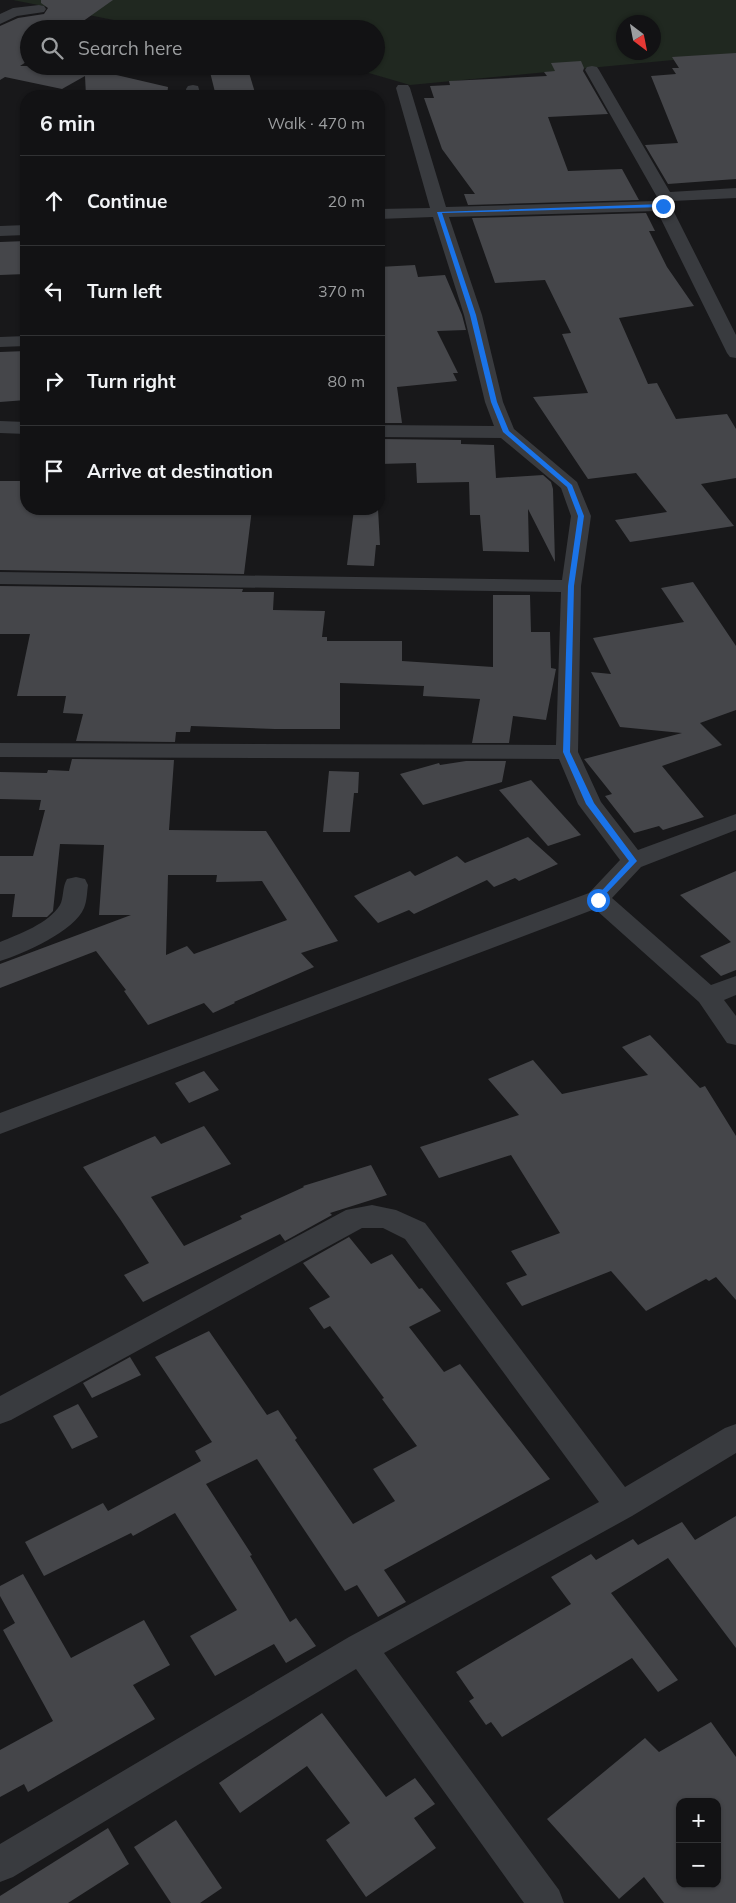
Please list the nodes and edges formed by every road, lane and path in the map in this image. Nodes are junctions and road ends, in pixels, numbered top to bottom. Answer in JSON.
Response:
{"nodes":[{"id":1,"x":39,"y":9,"type":"dead end"},
{"id":2,"x":0,"y":20,"type":"edge"},
{"id":3,"x":592,"y":70,"type":"dead end"},
{"id":4,"x":403,"y":88,"type":"dead end"},
{"id":5,"x":736,"y":193,"type":"edge"},
{"id":6,"x":664,"y":201,"type":"junction"},
{"id":7,"x":439,"y":212,"type":"junction"},
{"id":8,"x":385,"y":214,"type":"edge"},
{"id":9,"x":20,"y":230,"type":"edge"},
{"id":10,"x":0,"y":231,"type":"edge"},
{"id":11,"x":20,"y":341,"type":"edge"},
{"id":12,"x":0,"y":342,"type":"edge"},
{"id":13,"x":736,"y":353,"type":"edge"},
{"id":14,"x":0,"y":427,"type":"edge"},
{"id":15,"x":20,"y":428,"type":"edge"},
{"id":16,"x":385,"y":431,"type":"edge"},
{"id":17,"x":506,"y":432,"type":"junction"},
{"id":18,"x":0,"y":578,"type":"edge"},
{"id":19,"x":571,"y":586,"type":"junction"},
{"id":20,"x":0,"y":750,"type":"edge"},
{"id":21,"x":567,"y":752,"type":"junction"},
{"id":22,"x":736,"y":822,"type":"edge"},
{"id":23,"x":633,"y":861,"type":"junction"},
{"id":24,"x":76,"y":885,"type":"dead end"},
{"id":25,"x":598,"y":900,"type":"junction"},
{"id":26,"x":0,"y":952,"type":"edge"},
{"id":27,"x":736,"y":985,"type":"edge"},
{"id":28,"x":708,"y":996,"type":"junction"},
{"id":29,"x":736,"y":1036,"type":"edge"},
{"id":30,"x":0,"y":1124,"type":"edge"},
{"id":31,"x":0,"y":1410,"type":"edge"},
{"id":32,"x":736,"y":1437,"type":"edge"},
{"id":33,"x":621,"y":1506,"type":"junction"},
{"id":34,"x":361,"y":1648,"type":"junction"},
{"id":35,"x":0,"y":1864,"type":"edge"},
{"id":36,"x":546,"y":1903,"type":"edge"}],
"edges":[{"from":1,"to":2,"type":"street"},
{"from":3,"to":6,"type":"street"},
{"from":4,"to":7,"type":"street"},
{"from":5,"to":6,"type":"street"},
{"from":6,"to":7,"type":"street"},
{"from":6,"to":13,"type":"street"},
{"from":7,"to":8,"type":"street"},
{"from":7,"to":17,"type":"street"},
{"from":9,"to":10,"type":"street"},
{"from":11,"to":12,"type":"street"},
{"from":14,"to":15,"type":"street"},
{"from":16,"to":17,"type":"street"},
{"from":17,"to":19,"type":"street"},
{"from":18,"to":19,"type":"street"},
{"from":19,"to":21,"type":"street"},
{"from":20,"to":21,"type":"street"},
{"from":21,"to":23,"type":"street"},
{"from":22,"to":23,"type":"street"},
{"from":23,"to":25,"type":"street"},
{"from":24,"to":26,"type":"street"},
{"from":25,"to":28,"type":"street"},
{"from":25,"to":30,"type":"street"},
{"from":27,"to":28,"type":"street"},
{"from":28,"to":29,"type":"street"},
{"from":31,"to":33,"type":"street"},
{"from":32,"to":33,"type":"street"},
{"from":33,"to":34,"type":"street"},
{"from":34,"to":35,"type":"street"},
{"from":34,"to":36,"type":"street"}]}
